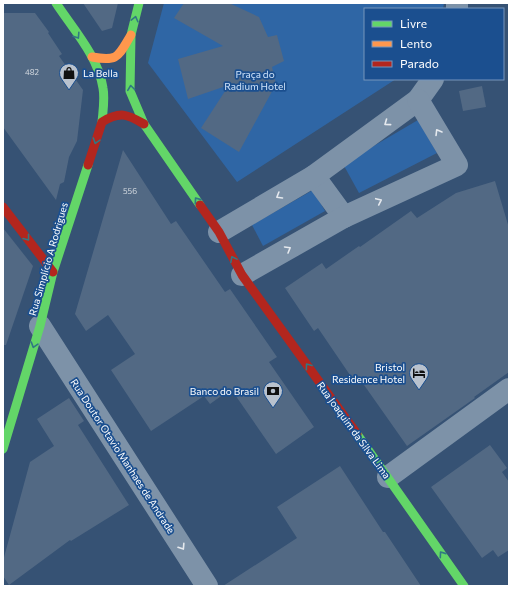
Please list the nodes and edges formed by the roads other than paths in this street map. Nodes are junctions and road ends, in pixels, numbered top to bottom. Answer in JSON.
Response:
{"nodes":[{"id":1,"x":56,"y":3,"type":"edge"},
{"id":2,"x":139,"y":3,"type":"edge"},
{"id":3,"x":131,"y":35,"type":"junction"},
{"id":4,"x":92,"y":57,"type":"junction"},
{"id":5,"x":432,"y":80,"type":"edge"},
{"id":6,"x":418,"y":100,"type":"junction"},
{"id":7,"x":102,"y":122,"type":"junction"},
{"id":8,"x":144,"y":124,"type":"junction"},
{"id":9,"x":314,"y":176,"type":"junction"},
{"id":10,"x":3,"y":208,"type":"edge"},
{"id":11,"x":344,"y":217,"type":"junction"},
{"id":12,"x":219,"y":232,"type":"junction"},
{"id":13,"x":53,"y":272,"type":"junction"},
{"id":14,"x":242,"y":275,"type":"junction"},
{"id":15,"x":40,"y":326,"type":"junction"},
{"id":16,"x":509,"y":389,"type":"edge"},
{"id":17,"x":3,"y":449,"type":"edge"},
{"id":18,"x":388,"y":477,"type":"junction"},
{"id":19,"x":207,"y":586,"type":"edge"},
{"id":20,"x":464,"y":586,"type":"edge"}],
"edges":[{"from":1,"to":4,"type":"street","one_way":true},
{"from":3,"to":2,"type":"street","one_way":true},
{"from":3,"to":4,"type":"street"},
{"from":8,"to":3,"type":"street","name":"Rua Joaquim da Silva Lima","one_way":true},
{"from":4,"to":7,"type":"street"},
{"from":5,"to":6,"type":"street"},
{"from":6,"to":9,"type":"street","one_way":true},
{"from":11,"to":6,"type":"street","one_way":true},
{"from":7,"to":8,"type":"street"},
{"from":7,"to":13,"type":"street","name":"Rua Simplício A Rodrigues","one_way":true},
{"from":12,"to":8,"type":"street","name":"Rua Joaquim da Silva Lima","one_way":true},
{"from":9,"to":11,"type":"street"},
{"from":9,"to":12,"type":"street","one_way":true},
{"from":10,"to":13,"type":"street","one_way":true},
{"from":14,"to":11,"type":"street","one_way":true},
{"from":14,"to":12,"type":"street","name":"Rua Joaquim da Silva Lima","one_way":true},
{"from":13,"to":15,"type":"street","name":"Rua Simplício A Rodrigues"},
{"from":18,"to":14,"type":"street","name":"Rua Joaquim da Silva Lima","one_way":true},
{"from":15,"to":17,"type":"street","name":"Rua Simplício A Rodrigues","one_way":true},
{"from":15,"to":19,"type":"street","name":"Rua Doutor Otavio Manhaes de Andrade","one_way":true},
{"from":16,"to":18,"type":"street"},
{"from":20,"to":18,"type":"street","name":"Rua Joaquim da Silva Lima","one_way":true}]}
